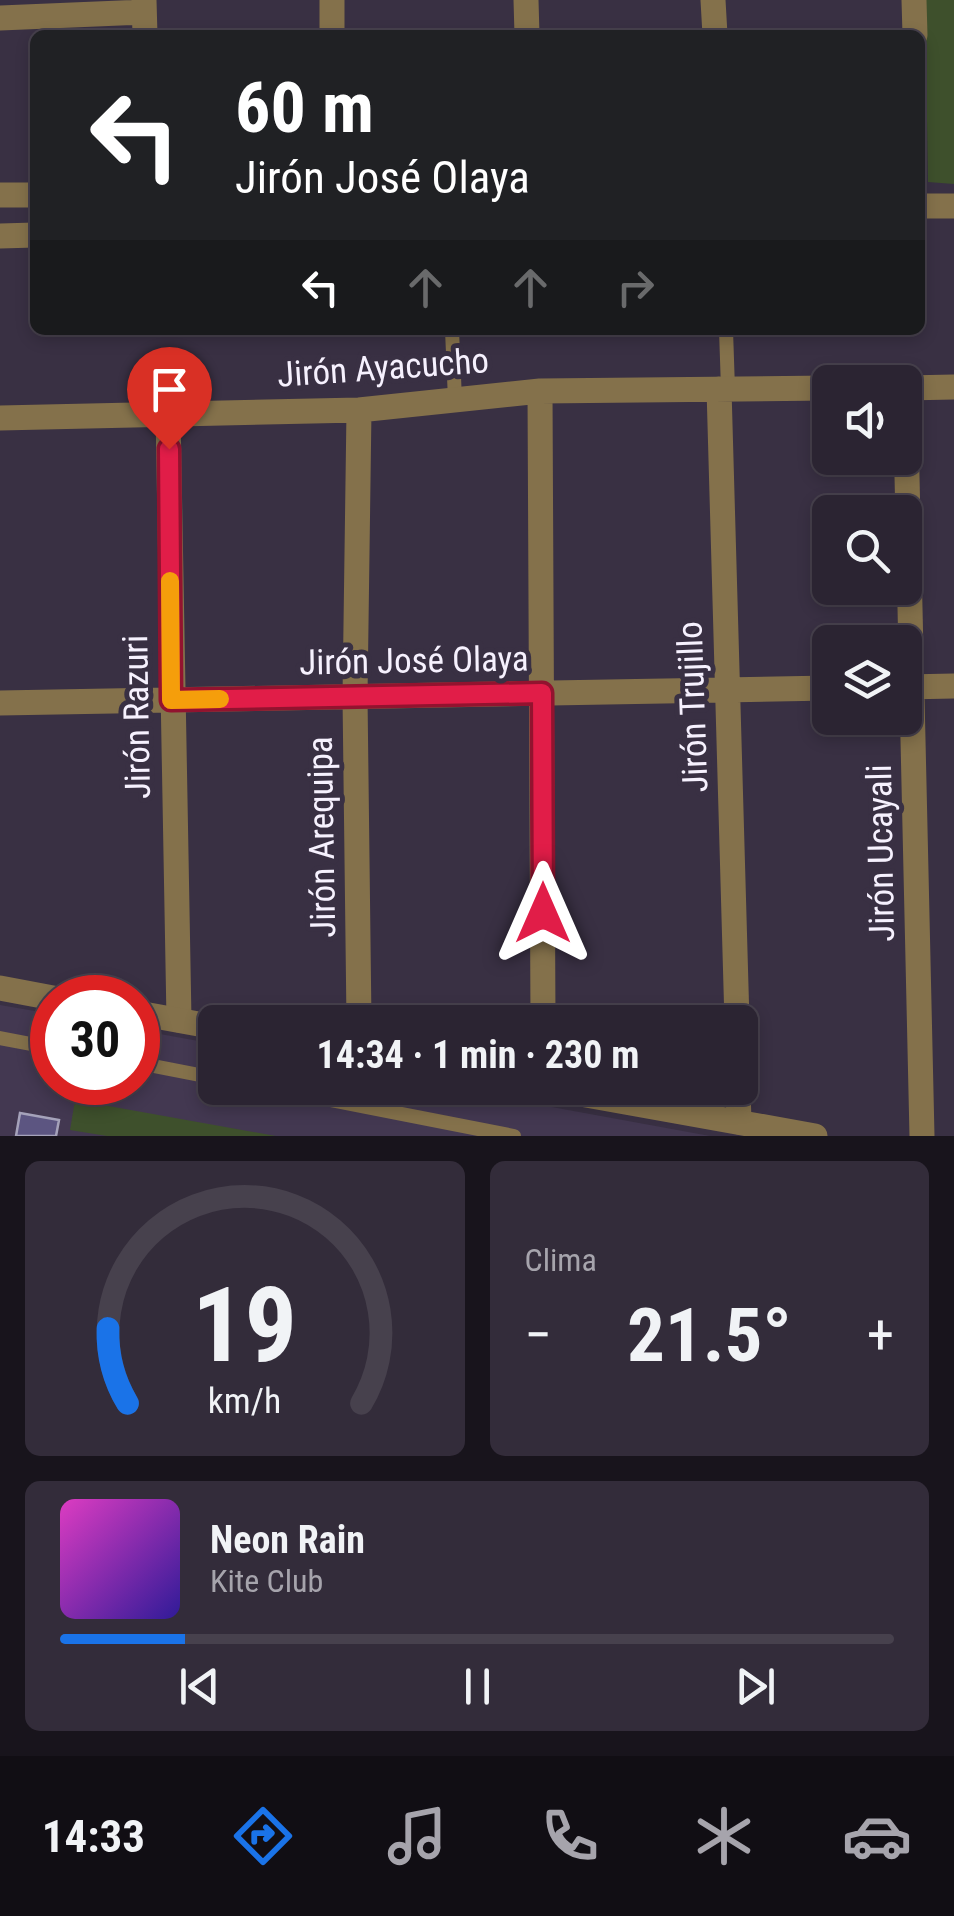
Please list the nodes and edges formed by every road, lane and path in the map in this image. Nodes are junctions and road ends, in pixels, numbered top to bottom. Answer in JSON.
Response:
{"nodes":[{"id":1,"x":332,"y":0,"type":"edge"},
{"id":2,"x":526,"y":0,"type":"edge"},
{"id":3,"x":713,"y":0,"type":"edge"},
{"id":4,"x":914,"y":0,"type":"edge"},
{"id":5,"x":144,"y":16,"type":"edge"},
{"id":6,"x":0,"y":18,"type":"edge"},
{"id":7,"x":332,"y":30,"type":"edge"},
{"id":8,"x":527,"y":30,"type":"edge"},
{"id":9,"x":715,"y":30,"type":"edge"},
{"id":10,"x":915,"y":30,"type":"edge"},
{"id":11,"x":0,"y":195,"type":"edge"},
{"id":12,"x":30,"y":195,"type":"edge"},
{"id":13,"x":925,"y":206,"type":"edge"},
{"id":14,"x":954,"y":206,"type":"edge"},
{"id":15,"x":30,"y":234,"type":"edge"},
{"id":16,"x":0,"y":236,"type":"edge"},
{"id":17,"x":452,"y":335,"type":"edge"},
{"id":18,"x":726,"y":335,"type":"edge"},
{"id":19,"x":954,"y":387,"type":"edge"},
{"id":20,"x":812,"y":388,"type":"edge"},
{"id":21,"x":922,"y":388,"type":"edge"},
{"id":22,"x":723,"y":389,"type":"junction"},
{"id":23,"x":540,"y":391,"type":"junction"},
{"id":24,"x":455,"y":400,"type":"junction"},
{"id":25,"x":359,"y":410,"type":"junction"},
{"id":26,"x":168,"y":413,"type":"junction"},
{"id":27,"x":0,"y":418,"type":"edge"},
{"id":28,"x":906,"y":475,"type":"edge"},
{"id":29,"x":907,"y":625,"type":"edge"},
{"id":30,"x":922,"y":686,"type":"edge"},
{"id":31,"x":954,"y":686,"type":"edge"},
{"id":32,"x":812,"y":688,"type":"edge"},
{"id":33,"x":727,"y":690,"type":"junction"},
{"id":34,"x":542,"y":693,"type":"junction"},
{"id":35,"x":355,"y":696,"type":"junction"},
{"id":36,"x":171,"y":700,"type":"junction"},
{"id":37,"x":0,"y":703,"type":"edge"},
{"id":38,"x":910,"y":735,"type":"edge"},
{"id":39,"x":0,"y":988,"type":"edge"},
{"id":40,"x":30,"y":994,"type":"edge"},
{"id":41,"x":359,"y":1005,"type":"edge"},
{"id":42,"x":543,"y":1005,"type":"edge"},
{"id":43,"x":736,"y":1005,"type":"edge"},
{"id":44,"x":160,"y":1017,"type":"edge"},
{"id":45,"x":179,"y":1020,"type":"junction"},
{"id":46,"x":198,"y":1024,"type":"edge"},
{"id":47,"x":0,"y":1038,"type":"edge"},
{"id":48,"x":30,"y":1044,"type":"edge"},
{"id":49,"x":160,"y":1068,"type":"edge"},
{"id":50,"x":198,"y":1075,"type":"edge"},
{"id":51,"x":356,"y":1105,"type":"edge"},
{"id":52,"x":644,"y":1105,"type":"edge"},
{"id":53,"x":738,"y":1105,"type":"edge"},
{"id":54,"x":739,"y":1122,"type":"junction"},
{"id":55,"x":514,"y":1136,"type":"edge"},
{"id":56,"x":815,"y":1136,"type":"edge"},
{"id":57,"x":922,"y":1136,"type":"edge"}],
"edges":[{"from":1,"to":7,"type":"street"},
{"from":2,"to":8,"type":"street"},
{"from":3,"to":9,"type":"street"},
{"from":4,"to":10,"type":"street"},
{"from":5,"to":6,"type":"street"},
{"from":11,"to":12,"type":"street"},
{"from":13,"to":14,"type":"street"},
{"from":15,"to":16,"type":"street"},
{"from":17,"to":24,"type":"lane"},
{"from":18,"to":22,"type":"lane","name":"Jirón Trujillo"},
{"from":19,"to":21,"type":"street"},
{"from":20,"to":22,"type":"street","name":"Jirón Ayacucho"},
{"from":22,"to":23,"type":"street","name":"Jirón Ayacucho"},
{"from":22,"to":33,"type":"street","name":"Jirón Trujillo"},
{"from":23,"to":24,"type":"street","name":"Jirón Ayacucho"},
{"from":23,"to":34,"type":"street"},
{"from":24,"to":25,"type":"street","name":"Jirón Ayacucho"},
{"from":25,"to":26,"type":"street","name":"Jirón Ayacucho"},
{"from":25,"to":35,"type":"street","name":"Jirón Arequipa"},
{"from":26,"to":27,"type":"street","name":"Jirón Ayacucho"},
{"from":26,"to":36,"type":"street","name":"Jirón Razuri"},
{"from":28,"to":29,"type":"street","name":"Jirón Ucayali"},
{"from":30,"to":31,"type":"street"},
{"from":32,"to":33,"type":"street","name":"Jirón José Olaya"},
{"from":33,"to":34,"type":"street","name":"Jirón José Olaya"},
{"from":33,"to":43,"type":"street","name":"Jirón Trujillo"},
{"from":34,"to":35,"type":"street","name":"Jirón José Olaya"},
{"from":34,"to":42,"type":"street"},
{"from":35,"to":36,"type":"street","name":"Jirón José Olaya"},
{"from":35,"to":41,"type":"street","name":"Jirón Arequipa"},
{"from":36,"to":37,"type":"street","name":"Jirón José Olaya"},
{"from":36,"to":45,"type":"street","name":"Jirón Razuri"},
{"from":38,"to":57,"type":"street","name":"Jirón Ucayali"},
{"from":39,"to":40,"type":"street"},
{"from":44,"to":45,"type":"street"},
{"from":45,"to":46,"type":"street"},
{"from":47,"to":48,"type":"lane"},
{"from":49,"to":50,"type":"lane"},
{"from":51,"to":55,"type":"lane"},
{"from":52,"to":54,"type":"street"},
{"from":53,"to":54,"type":"street"},
{"from":54,"to":56,"type":"street"}]}
